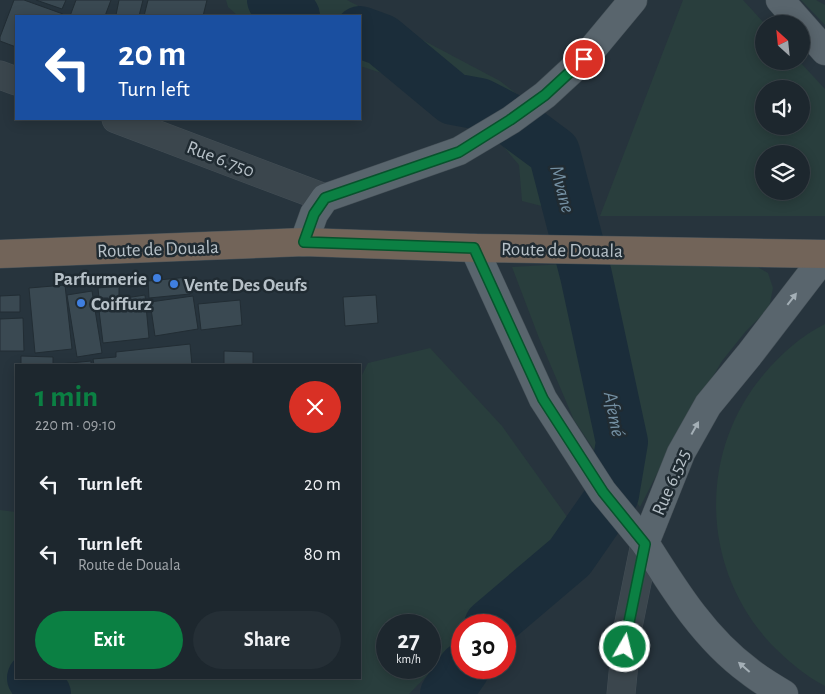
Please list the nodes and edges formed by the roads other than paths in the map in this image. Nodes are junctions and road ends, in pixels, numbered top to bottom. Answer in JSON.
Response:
{"nodes":[{"id":1,"x":633,"y":0,"type":"edge"},
{"id":2,"x":780,"y":0,"type":"edge"},
{"id":3,"x":825,"y":50,"type":"edge"},
{"id":4,"x":0,"y":75,"type":"edge"},
{"id":5,"x":15,"y":81,"type":"edge"},
{"id":6,"x":119,"y":120,"type":"edge"},
{"id":7,"x":325,"y":198,"type":"junction"},
{"id":8,"x":304,"y":242,"type":"junction"},
{"id":9,"x":474,"y":248,"type":"junction"},
{"id":10,"x":0,"y":254,"type":"edge"},
{"id":11,"x":825,"y":255,"type":"edge"},
{"id":12,"x":645,"y":544,"type":"junction"},
{"id":13,"x":621,"y":694,"type":"edge"},
{"id":14,"x":784,"y":694,"type":"edge"}],
"edges":[{"from":1,"to":7,"type":"main road"},
{"from":2,"to":3,"type":"main road"},
{"from":4,"to":5,"type":"street"},
{"from":6,"to":7,"type":"street","name":"Rue 6.750"},
{"from":7,"to":8,"type":"main road"},
{"from":8,"to":9,"type":"highway","name":"Route de Douala"},
{"from":8,"to":10,"type":"highway","name":"Route de Douala"},
{"from":9,"to":11,"type":"highway","name":"Route de Douala"},
{"from":9,"to":12,"type":"main road"},
{"from":12,"to":11,"type":"main road","name":"Rue 6.525","one_way":true},
{"from":12,"to":13,"type":"street"},
{"from":14,"to":12,"type":"main road","one_way":true}]}
